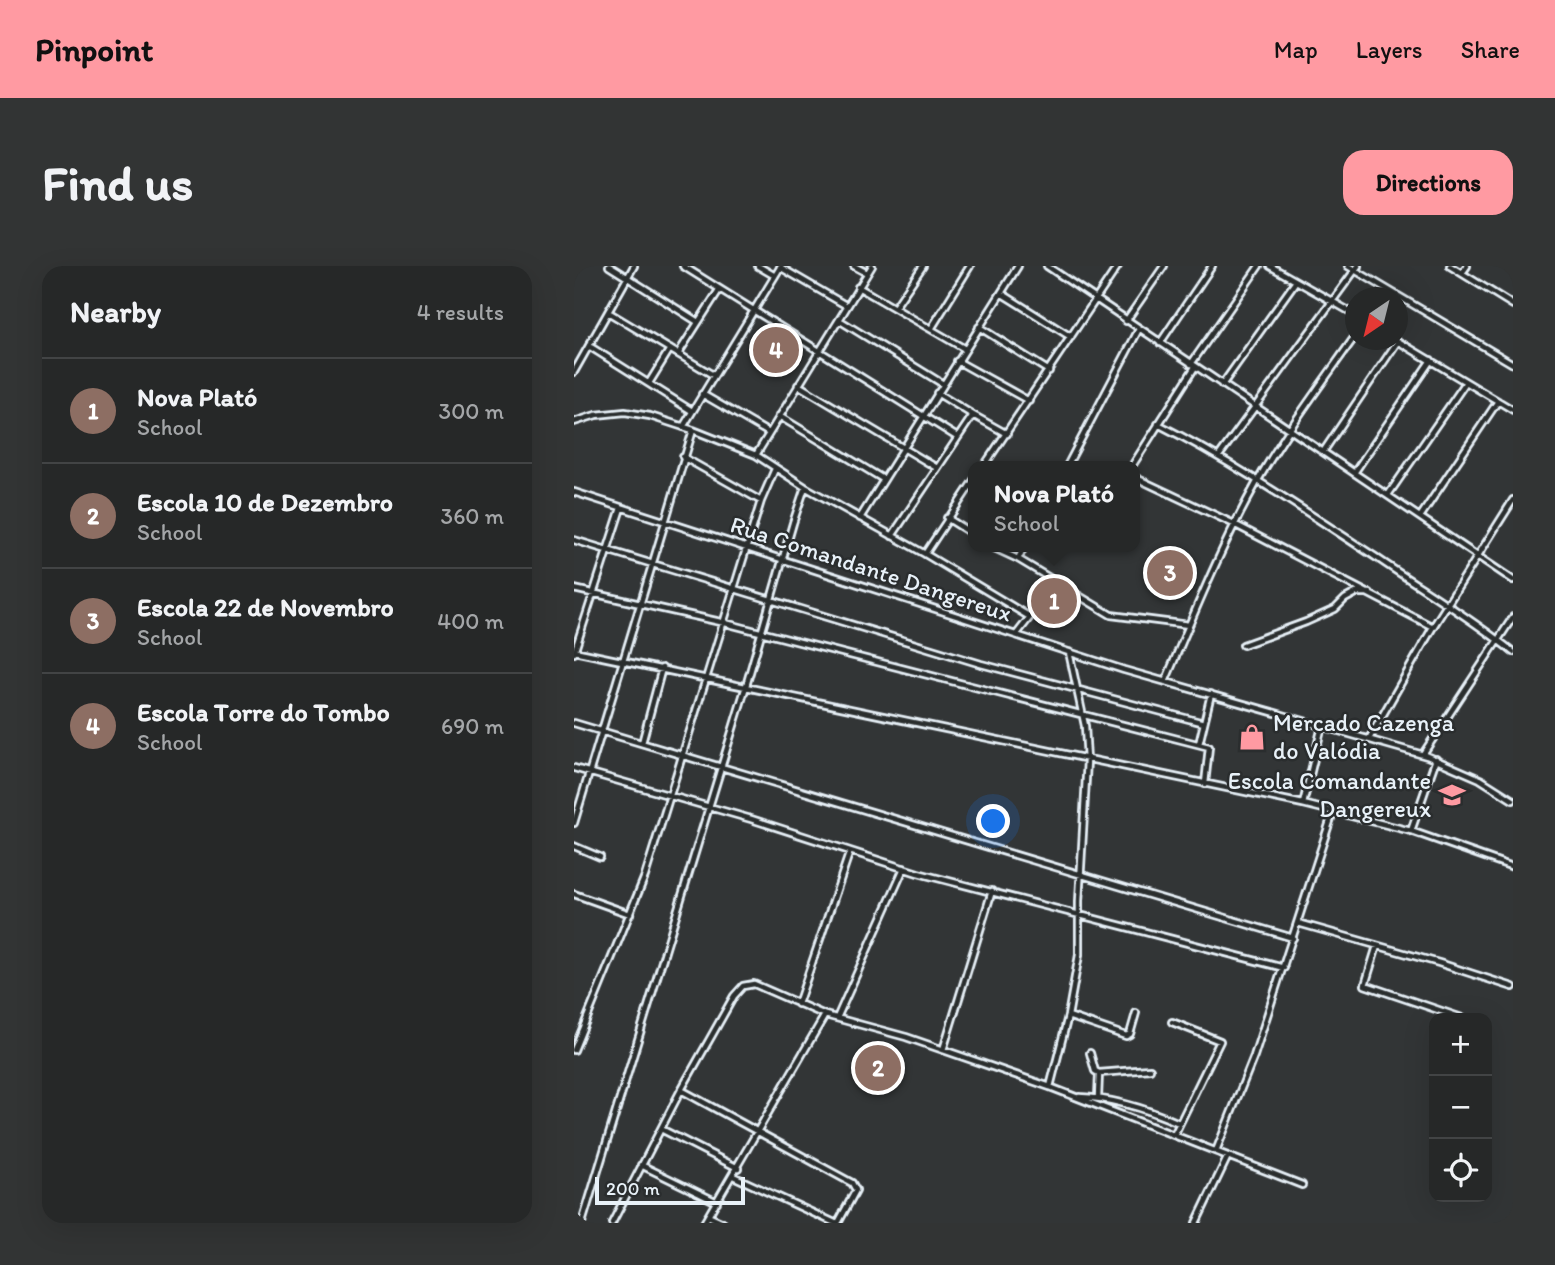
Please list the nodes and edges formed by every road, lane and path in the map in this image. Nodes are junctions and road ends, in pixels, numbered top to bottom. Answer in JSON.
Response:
{"nodes":[{"id":1,"x":609,"y":266,"type":"edge"},
{"id":2,"x":634,"y":266,"type":"edge"},
{"id":3,"x":683,"y":266,"type":"edge"},
{"id":4,"x":758,"y":266,"type":"edge"},
{"id":5,"x":854,"y":266,"type":"edge"},
{"id":6,"x":872,"y":266,"type":"edge"},
{"id":7,"x":923,"y":266,"type":"edge"},
{"id":8,"x":970,"y":266,"type":"edge"},
{"id":9,"x":1046,"y":266,"type":"edge"},
{"id":10,"x":1118,"y":266,"type":"edge"},
{"id":11,"x":1164,"y":266,"type":"edge"},
{"id":12,"x":1212,"y":266,"type":"edge"},
{"id":13,"x":1259,"y":266,"type":"edge"},
{"id":14,"x":1270,"y":266,"type":"edge"},
{"id":15,"x":1348,"y":266,"type":"edge"},
{"id":16,"x":1450,"y":266,"type":"edge"},
{"id":17,"x":1467,"y":266,"type":"edge"},
{"id":18,"x":781,"y":267,"type":"edge"},
{"id":19,"x":1016,"y":267,"type":"edge"},
{"id":20,"x":1356,"y":268,"type":"edge"},
{"id":21,"x":867,"y":273,"type":"junction"},
{"id":22,"x":1462,"y":273,"type":"junction"},
{"id":23,"x":775,"y":276,"type":"junction"},
{"id":24,"x":628,"y":277,"type":"junction"},
{"id":25,"x":1296,"y":281,"type":"junction"},
{"id":26,"x":858,"y":287,"type":"junction"},
{"id":27,"x":719,"y":290,"type":"junction"},
{"id":28,"x":1001,"y":293,"type":"junction"},
{"id":29,"x":1096,"y":300,"type":"junction"},
{"id":30,"x":1332,"y":302,"type":"junction"},
{"id":31,"x":1513,"y":305,"type":"edge"},
{"id":32,"x":847,"y":306,"type":"junction"},
{"id":33,"x":895,"y":307,"type":"junction"},
{"id":34,"x":1345,"y":310,"type":"edge"},
{"id":35,"x":754,"y":311,"type":"junction"},
{"id":36,"x":608,"y":312,"type":"junction"},
{"id":37,"x":838,"y":320,"type":"junction"},
{"id":38,"x":1126,"y":321,"type":"junction"},
{"id":39,"x":698,"y":322,"type":"junction"},
{"id":40,"x":979,"y":327,"type":"junction"},
{"id":41,"x":931,"y":328,"type":"junction"},
{"id":42,"x":1139,"y":329,"type":"junction"},
{"id":43,"x":1071,"y":337,"type":"junction"},
{"id":44,"x":1160,"y":343,"type":"junction"},
{"id":45,"x":589,"y":346,"type":"junction"},
{"id":46,"x":1408,"y":346,"type":"edge"},
{"id":47,"x":670,"y":349,"type":"junction"},
{"id":48,"x":965,"y":349,"type":"junction"},
{"id":49,"x":819,"y":350,"type":"junction"},
{"id":50,"x":1346,"y":350,"type":"edge"},
{"id":51,"x":1390,"y":350,"type":"edge"},
{"id":52,"x":678,"y":354,"type":"junction"},
{"id":53,"x":1431,"y":360,"type":"junction"},
{"id":54,"x":957,"y":361,"type":"junction"},
{"id":55,"x":1193,"y":365,"type":"junction"},
{"id":56,"x":1513,"y":365,"type":"edge"},
{"id":57,"x":1049,"y":371,"type":"junction"},
{"id":58,"x":574,"y":372,"type":"edge"},
{"id":59,"x":713,"y":375,"type":"junction"},
{"id":60,"x":1465,"y":382,"type":"junction"},
{"id":61,"x":649,"y":383,"type":"junction"},
{"id":62,"x":943,"y":384,"type":"junction"},
{"id":63,"x":798,"y":385,"type":"junction"},
{"id":64,"x":1222,"y":385,"type":"junction"},
{"id":65,"x":937,"y":393,"type":"junction"},
{"id":66,"x":702,"y":394,"type":"junction"},
{"id":67,"x":1029,"y":401,"type":"junction"},
{"id":68,"x":1498,"y":401,"type":"junction"},
{"id":69,"x":1255,"y":407,"type":"junction"},
{"id":70,"x":1513,"y":410,"type":"edge"},
{"id":71,"x":692,"y":411,"type":"junction"},
{"id":72,"x":923,"y":415,"type":"junction"},
{"id":73,"x":973,"y":415,"type":"junction"},
{"id":74,"x":779,"y":416,"type":"junction"},
{"id":75,"x":574,"y":422,"type":"edge"},
{"id":76,"x":1158,"y":424,"type":"junction"},
{"id":77,"x":683,"y":427,"type":"junction"},
{"id":78,"x":693,"y":430,"type":"junction"},
{"id":79,"x":1290,"y":430,"type":"junction"},
{"id":80,"x":769,"y":433,"type":"junction"},
{"id":81,"x":1007,"y":434,"type":"junction"},
{"id":82,"x":957,"y":437,"type":"junction"},
{"id":83,"x":903,"y":448,"type":"junction"},
{"id":84,"x":1323,"y":452,"type":"junction"},
{"id":85,"x":756,"y":456,"type":"junction"},
{"id":86,"x":1219,"y":456,"type":"junction"},
{"id":87,"x":683,"y":457,"type":"junction"},
{"id":88,"x":988,"y":461,"type":"edge"},
{"id":89,"x":1070,"y":461,"type":"edge"},
{"id":90,"x":1135,"y":461,"type":"edge"},
{"id":91,"x":937,"y":468,"type":"junction"},
{"id":92,"x":775,"y":469,"type":"junction"},
{"id":93,"x":1354,"y":473,"type":"junction"},
{"id":94,"x":883,"y":479,"type":"junction"},
{"id":95,"x":1140,"y":479,"type":"edge"},
{"id":96,"x":1258,"y":480,"type":"junction"},
{"id":97,"x":805,"y":487,"type":"junction"},
{"id":98,"x":968,"y":491,"type":"edge"},
{"id":99,"x":574,"y":492,"type":"edge"},
{"id":100,"x":1388,"y":495,"type":"junction"},
{"id":101,"x":761,"y":500,"type":"junction"},
{"id":102,"x":1513,"y":500,"type":"edge"},
{"id":103,"x":621,"y":508,"type":"junction"},
{"id":104,"x":1420,"y":517,"type":"junction"},
{"id":105,"x":860,"y":518,"type":"junction"},
{"id":106,"x":947,"y":518,"type":"junction"},
{"id":107,"x":664,"y":520,"type":"junction"},
{"id":108,"x":1234,"y":524,"type":"junction"},
{"id":109,"x":968,"y":531,"type":"edge"},
{"id":110,"x":892,"y":536,"type":"junction"},
{"id":111,"x":574,"y":540,"type":"edge"},
{"id":112,"x":748,"y":547,"type":"junction"},
{"id":113,"x":607,"y":550,"type":"junction"},
{"id":114,"x":1003,"y":552,"type":"edge"},
{"id":115,"x":1022,"y":552,"type":"edge"},
{"id":116,"x":925,"y":554,"type":"junction"},
{"id":117,"x":1478,"y":555,"type":"junction"},
{"id":118,"x":783,"y":558,"type":"junction"},
{"id":119,"x":1018,"y":559,"type":"junction"},
{"id":120,"x":652,"y":563,"type":"junction"},
{"id":121,"x":1051,"y":580,"type":"junction"},
{"id":122,"x":1513,"y":580,"type":"edge"},
{"id":123,"x":735,"y":588,"type":"junction"},
{"id":124,"x":574,"y":589,"type":"edge"},
{"id":125,"x":593,"y":593,"type":"junction"},
{"id":126,"x":1371,"y":593,"type":"junction"},
{"id":127,"x":771,"y":599,"type":"junction"},
{"id":128,"x":639,"y":603,"type":"junction"},
{"id":129,"x":1447,"y":605,"type":"junction"},
{"id":130,"x":1030,"y":617,"type":"junction"},
{"id":131,"x":1513,"y":617,"type":"edge"},
{"id":132,"x":725,"y":623,"type":"junction"},
{"id":133,"x":1189,"y":625,"type":"junction"},
{"id":134,"x":1433,"y":627,"type":"junction"},
{"id":135,"x":762,"y":632,"type":"junction"},
{"id":136,"x":1016,"y":635,"type":"junction"},
{"id":137,"x":1497,"y":640,"type":"junction"},
{"id":138,"x":1243,"y":645,"type":"dead end"},
{"id":139,"x":574,"y":652,"type":"edge"},
{"id":140,"x":1069,"y":652,"type":"junction"},
{"id":141,"x":1513,"y":652,"type":"edge"},
{"id":142,"x":622,"y":661,"type":"junction"},
{"id":143,"x":662,"y":668,"type":"junction"},
{"id":144,"x":708,"y":677,"type":"junction"},
{"id":145,"x":1166,"y":682,"type":"junction"},
{"id":146,"x":746,"y":686,"type":"junction"},
{"id":147,"x":1076,"y":689,"type":"junction"},
{"id":148,"x":1211,"y":694,"type":"junction"},
{"id":149,"x":1081,"y":713,"type":"junction"},
{"id":150,"x":574,"y":723,"type":"edge"},
{"id":151,"x":1204,"y":723,"type":"junction"},
{"id":152,"x":1322,"y":726,"type":"junction"},
{"id":153,"x":602,"y":730,"type":"junction"},
{"id":154,"x":1369,"y":739,"type":"junction"},
{"id":155,"x":642,"y":743,"type":"junction"},
{"id":156,"x":1199,"y":744,"type":"junction"},
{"id":157,"x":1423,"y":754,"type":"junction"},
{"id":158,"x":683,"y":756,"type":"junction"},
{"id":159,"x":1436,"y":759,"type":"junction"},
{"id":160,"x":1087,"y":760,"type":"junction"},
{"id":161,"x":720,"y":767,"type":"junction"},
{"id":162,"x":574,"y":768,"type":"edge"},
{"id":163,"x":590,"y":772,"type":"junction"},
{"id":164,"x":1205,"y":784,"type":"junction"},
{"id":165,"x":670,"y":796,"type":"junction"},
{"id":166,"x":1513,"y":800,"type":"edge"},
{"id":167,"x":1303,"y":804,"type":"junction"},
{"id":168,"x":707,"y":808,"type":"junction"},
{"id":169,"x":1333,"y":812,"type":"junction"},
{"id":170,"x":574,"y":823,"type":"edge"},
{"id":171,"x":1411,"y":831,"type":"junction"},
{"id":172,"x":574,"y":846,"type":"edge"},
{"id":173,"x":850,"y":851,"type":"junction"},
{"id":174,"x":600,"y":857,"type":"dead end"},
{"id":175,"x":1513,"y":867,"type":"edge"},
{"id":176,"x":904,"y":868,"type":"junction"},
{"id":177,"x":1081,"y":876,"type":"junction"},
{"id":178,"x":992,"y":891,"type":"junction"},
{"id":179,"x":574,"y":894,"type":"edge"},
{"id":180,"x":630,"y":914,"type":"junction"},
{"id":181,"x":1080,"y":914,"type":"junction"},
{"id":182,"x":1298,"y":923,"type":"junction"},
{"id":183,"x":1293,"y":938,"type":"junction"},
{"id":184,"x":1377,"y":946,"type":"junction"},
{"id":185,"x":1284,"y":968,"type":"junction"},
{"id":186,"x":1513,"y":987,"type":"edge"},
{"id":187,"x":798,"y":1004,"type":"junction"},
{"id":188,"x":1136,"y":1013,"type":"dead end"},
{"id":189,"x":1447,"y":1013,"type":"edge"},
{"id":190,"x":825,"y":1015,"type":"junction"},
{"id":191,"x":1068,"y":1016,"type":"junction"},
{"id":192,"x":837,"y":1018,"type":"junction"},
{"id":193,"x":1172,"y":1022,"type":"dead end"},
{"id":194,"x":574,"y":1049,"type":"edge"},
{"id":195,"x":943,"y":1050,"type":"junction"},
{"id":196,"x":1090,"y":1053,"type":"dead end"},
{"id":197,"x":1150,"y":1069,"type":"dead end"},
{"id":198,"x":1099,"y":1073,"type":"junction"},
{"id":199,"x":1050,"y":1087,"type":"junction"},
{"id":200,"x":681,"y":1090,"type":"junction"},
{"id":201,"x":1076,"y":1097,"type":"junction"},
{"id":202,"x":1098,"y":1097,"type":"junction"},
{"id":203,"x":1179,"y":1122,"type":"junction"},
{"id":204,"x":661,"y":1128,"type":"junction"},
{"id":205,"x":757,"y":1132,"type":"junction"},
{"id":206,"x":1174,"y":1135,"type":"junction"},
{"id":207,"x":1216,"y":1151,"type":"junction"},
{"id":208,"x":1228,"y":1156,"type":"junction"},
{"id":209,"x":641,"y":1165,"type":"junction"},
{"id":210,"x":738,"y":1168,"type":"junction"},
{"id":211,"x":733,"y":1177,"type":"junction"},
{"id":212,"x":1302,"y":1185,"type":"dead end"},
{"id":213,"x":716,"y":1202,"type":"junction"},
{"id":214,"x":708,"y":1216,"type":"junction"},
{"id":215,"x":582,"y":1223,"type":"edge"},
{"id":216,"x":612,"y":1223,"type":"edge"},
{"id":217,"x":704,"y":1223,"type":"edge"},
{"id":218,"x":723,"y":1223,"type":"edge"},
{"id":219,"x":837,"y":1223,"type":"edge"},
{"id":220,"x":1195,"y":1223,"type":"edge"}],
"edges":[{"from":1,"to":24,"type":"street"},
{"from":2,"to":24,"type":"street"},
{"from":3,"to":27,"type":"street"},
{"from":4,"to":23,"type":"street"},
{"from":5,"to":21,"type":"street"},
{"from":6,"to":21,"type":"street"},
{"from":7,"to":33,"type":"street"},
{"from":8,"to":41,"type":"street"},
{"from":9,"to":29,"type":"street"},
{"from":10,"to":29,"type":"street"},
{"from":11,"to":38,"type":"street"},
{"from":12,"to":44,"type":"street"},
{"from":13,"to":55,"type":"street"},
{"from":14,"to":25,"type":"street"},
{"from":15,"to":20,"type":"street"},
{"from":16,"to":22,"type":"street"},
{"from":17,"to":22,"type":"street"},
{"from":18,"to":23,"type":"street"},
{"from":18,"to":32,"type":"street"},
{"from":19,"to":28,"type":"street"},
{"from":20,"to":30,"type":"street"},
{"from":20,"to":56,"type":"street"},
{"from":21,"to":26,"type":"street"},
{"from":22,"to":31,"type":"street"},
{"from":23,"to":35,"type":"street"},
{"from":24,"to":36,"type":"street"},
{"from":24,"to":39,"type":"street"},
{"from":25,"to":30,"type":"street"},
{"from":25,"to":64,"type":"street"},
{"from":26,"to":32,"type":"street"},
{"from":26,"to":33,"type":"street"},
{"from":27,"to":35,"type":"street"},
{"from":27,"to":39,"type":"street"},
{"from":28,"to":40,"type":"street"},
{"from":28,"to":43,"type":"street"},
{"from":29,"to":38,"type":"street"},
{"from":29,"to":43,"type":"street"},
{"from":30,"to":34,"type":"street"},
{"from":30,"to":69,"type":"street"},
{"from":32,"to":37,"type":"street"},
{"from":33,"to":41,"type":"street"},
{"from":35,"to":49,"type":"street"},
{"from":35,"to":59,"type":"street"},
{"from":36,"to":45,"type":"street"},
{"from":36,"to":47,"type":"street"},
{"from":37,"to":49,"type":"street"},
{"from":37,"to":62,"type":"street"},
{"from":38,"to":42,"type":"street"},
{"from":39,"to":52,"type":"street"},
{"from":40,"to":48,"type":"street"},
{"from":40,"to":57,"type":"street"},
{"from":41,"to":48,"type":"street"},
{"from":42,"to":44,"type":"street"},
{"from":42,"to":89,"type":"street"},
{"from":43,"to":57,"type":"street"},
{"from":44,"to":55,"type":"street"},
{"from":45,"to":58,"type":"street"},
{"from":45,"to":61,"type":"street"},
{"from":46,"to":53,"type":"street"},
{"from":47,"to":52,"type":"street"},
{"from":47,"to":61,"type":"street"},
{"from":48,"to":54,"type":"street"},
{"from":49,"to":63,"type":"street"},
{"from":49,"to":72,"type":"street"},
{"from":50,"to":79,"type":"street"},
{"from":51,"to":84,"type":"street"},
{"from":52,"to":59,"type":"street"},
{"from":53,"to":60,"type":"street"},
{"from":53,"to":93,"type":"street"},
{"from":54,"to":62,"type":"street"},
{"from":54,"to":67,"type":"street"},
{"from":55,"to":64,"type":"street"},
{"from":55,"to":76,"type":"street"},
{"from":57,"to":67,"type":"street"},
{"from":59,"to":66,"type":"street"},
{"from":60,"to":68,"type":"street"},
{"from":60,"to":100,"type":"street"},
{"from":61,"to":71,"type":"street"},
{"from":62,"to":65,"type":"street"},
{"from":63,"to":74,"type":"street"},
{"from":63,"to":83,"type":"street"},
{"from":64,"to":69,"type":"street"},
{"from":65,"to":72,"type":"street"},
{"from":65,"to":73,"type":"street"},
{"from":66,"to":71,"type":"street"},
{"from":66,"to":80,"type":"street"},
{"from":67,"to":81,"type":"street"},
{"from":68,"to":70,"type":"street"},
{"from":68,"to":104,"type":"street"},
{"from":69,"to":79,"type":"street"},
{"from":69,"to":86,"type":"street"},
{"from":71,"to":77,"type":"street"},
{"from":72,"to":82,"type":"street"},
{"from":72,"to":83,"type":"street"},
{"from":73,"to":81,"type":"street"},
{"from":73,"to":82,"type":"street"},
{"from":74,"to":80,"type":"street"},
{"from":74,"to":94,"type":"street"},
{"from":75,"to":77,"type":"street"},
{"from":76,"to":86,"type":"street"},
{"from":76,"to":90,"type":"street"},
{"from":77,"to":78,"type":"street"},
{"from":78,"to":85,"type":"street"},
{"from":78,"to":87,"type":"street"},
{"from":79,"to":84,"type":"street"},
{"from":79,"to":96,"type":"street"},
{"from":80,"to":85,"type":"street"},
{"from":81,"to":88,"type":"street"},
{"from":82,"to":91,"type":"street"},
{"from":83,"to":91,"type":"street"},
{"from":83,"to":94,"type":"street"},
{"from":84,"to":93,"type":"street"},
{"from":85,"to":92,"type":"street"},
{"from":86,"to":96,"type":"street"},
{"from":87,"to":101,"type":"street"},
{"from":87,"to":107,"type":"street"},
{"from":91,"to":110,"type":"street"},
{"from":92,"to":97,"type":"street"},
{"from":92,"to":101,"type":"street"},
{"from":93,"to":100,"type":"street"},
{"from":94,"to":105,"type":"street"},
{"from":95,"to":108,"type":"street"},
{"from":96,"to":108,"type":"street"},
{"from":96,"to":129,"type":"street"},
{"from":97,"to":105,"type":"street"},
{"from":97,"to":118,"type":"street"},
{"from":98,"to":106,"type":"street"},
{"from":99,"to":103,"type":"street","name":"Rua Comandante Dangereux"},
{"from":100,"to":104,"type":"street"},
{"from":101,"to":112,"type":"street"},
{"from":102,"to":117,"type":"street"},
{"from":103,"to":107,"type":"street","name":"Rua Comandante Dangereux"},
{"from":103,"to":113,"type":"street"},
{"from":104,"to":117,"type":"street"},
{"from":105,"to":110,"type":"street"},
{"from":106,"to":109,"type":"street"},
{"from":106,"to":116,"type":"street"},
{"from":107,"to":112,"type":"street","name":"Rua Comandante Dangereux"},
{"from":107,"to":120,"type":"street"},
{"from":108,"to":126,"type":"street"},
{"from":108,"to":133,"type":"street"},
{"from":110,"to":116,"type":"street"},
{"from":111,"to":113,"type":"street"},
{"from":112,"to":118,"type":"street","name":"Rua Comandante Dangereux"},
{"from":112,"to":123,"type":"street"},
{"from":113,"to":120,"type":"street"},
{"from":113,"to":125,"type":"street"},
{"from":114,"to":119,"type":"street"},
{"from":115,"to":119,"type":"street"},
{"from":116,"to":130,"type":"street"},
{"from":117,"to":122,"type":"street"},
{"from":117,"to":129,"type":"street"},
{"from":118,"to":127,"type":"street"},
{"from":118,"to":136,"type":"street","name":"Rua Comandante Dangereux"},
{"from":119,"to":121,"type":"street"},
{"from":120,"to":123,"type":"street"},
{"from":120,"to":128,"type":"street"},
{"from":121,"to":130,"type":"street"},
{"from":121,"to":133,"type":"street"},
{"from":123,"to":127,"type":"street"},
{"from":123,"to":132,"type":"street"},
{"from":124,"to":125,"type":"street"},
{"from":125,"to":128,"type":"street"},
{"from":125,"to":139,"type":"street"},
{"from":126,"to":134,"type":"street"},
{"from":126,"to":138,"type":"street"},
{"from":127,"to":135,"type":"street"},
{"from":127,"to":147,"type":"street"},
{"from":128,"to":132,"type":"street"},
{"from":128,"to":142,"type":"street"},
{"from":129,"to":134,"type":"street"},
{"from":129,"to":137,"type":"street"},
{"from":130,"to":136,"type":"street"},
{"from":131,"to":137,"type":"street"},
{"from":132,"to":135,"type":"street"},
{"from":132,"to":144,"type":"street"},
{"from":133,"to":145,"type":"street"},
{"from":134,"to":154,"type":"street"},
{"from":135,"to":146,"type":"street"},
{"from":135,"to":149,"type":"street"},
{"from":136,"to":140,"type":"street","name":"Rua Comandante Dangereux"},
{"from":137,"to":141,"type":"street"},
{"from":137,"to":157,"type":"street"},
{"from":139,"to":142,"type":"street"},
{"from":140,"to":145,"type":"street","name":"Rua Comandante Dangereux"},
{"from":140,"to":147,"type":"street"},
{"from":142,"to":143,"type":"street"},
{"from":142,"to":153,"type":"street"},
{"from":143,"to":144,"type":"street"},
{"from":143,"to":155,"type":"street"},
{"from":144,"to":146,"type":"street"},
{"from":144,"to":158,"type":"street"},
{"from":145,"to":148,"type":"street","name":"Rua Comandante Dangereux"},
{"from":146,"to":160,"type":"street"},
{"from":146,"to":161,"type":"street"},
{"from":147,"to":149,"type":"street"},
{"from":147,"to":151,"type":"street"},
{"from":148,"to":151,"type":"street"},
{"from":148,"to":152,"type":"street","name":"Rua Comandante Dangereux"},
{"from":149,"to":156,"type":"street"},
{"from":149,"to":160,"type":"street"},
{"from":150,"to":153,"type":"street"},
{"from":151,"to":156,"type":"street"},
{"from":152,"to":154,"type":"street","name":"Rua Comandante Dangereux"},
{"from":152,"to":167,"type":"street"},
{"from":153,"to":155,"type":"street"},
{"from":153,"to":163,"type":"street"},
{"from":154,"to":157,"type":"street","name":"Rua Comandante Dangereux"},
{"from":155,"to":158,"type":"street"},
{"from":156,"to":164,"type":"street"},
{"from":157,"to":159,"type":"street","name":"Rua Comandante Dangereux"},
{"from":158,"to":161,"type":"street"},
{"from":158,"to":165,"type":"street"},
{"from":159,"to":166,"type":"street","name":"Rua Comandante Dangereux"},
{"from":159,"to":171,"type":"street"},
{"from":160,"to":164,"type":"street"},
{"from":160,"to":177,"type":"street"},
{"from":161,"to":168,"type":"street"},
{"from":161,"to":177,"type":"street"},
{"from":162,"to":163,"type":"street"},
{"from":163,"to":165,"type":"street"},
{"from":163,"to":170,"type":"street"},
{"from":164,"to":167,"type":"street"},
{"from":165,"to":168,"type":"street"},
{"from":165,"to":180,"type":"street"},
{"from":167,"to":169,"type":"street"},
{"from":168,"to":173,"type":"street"},
{"from":168,"to":215,"type":"street"},
{"from":169,"to":171,"type":"street"},
{"from":169,"to":182,"type":"street"},
{"from":171,"to":175,"type":"street"},
{"from":172,"to":174,"type":"street"},
{"from":173,"to":176,"type":"street"},
{"from":173,"to":187,"type":"street"},
{"from":176,"to":178,"type":"street"},
{"from":176,"to":192,"type":"street"},
{"from":177,"to":181,"type":"street"},
{"from":177,"to":183,"type":"street"},
{"from":178,"to":181,"type":"street"},
{"from":178,"to":195,"type":"street"},
{"from":179,"to":180,"type":"street"},
{"from":180,"to":194,"type":"street"},
{"from":181,"to":185,"type":"street"},
{"from":181,"to":191,"type":"street"},
{"from":182,"to":183,"type":"street"},
{"from":182,"to":184,"type":"street"},
{"from":183,"to":185,"type":"street"},
{"from":184,"to":186,"type":"street"},
{"from":184,"to":189,"type":"street"},
{"from":185,"to":207,"type":"street"},
{"from":187,"to":190,"type":"street"},
{"from":187,"to":200,"type":"street"},
{"from":188,"to":191,"type":"street"},
{"from":190,"to":192,"type":"street"},
{"from":190,"to":205,"type":"street"},
{"from":191,"to":199,"type":"street"},
{"from":192,"to":195,"type":"street"},
{"from":193,"to":203,"type":"street"},
{"from":195,"to":199,"type":"street"},
{"from":196,"to":198,"type":"street"},
{"from":197,"to":198,"type":"street"},
{"from":198,"to":202,"type":"street"},
{"from":199,"to":201,"type":"street"},
{"from":200,"to":204,"type":"street"},
{"from":200,"to":205,"type":"street"},
{"from":201,"to":202,"type":"street"},
{"from":201,"to":206,"type":"street"},
{"from":202,"to":203,"type":"street"},
{"from":203,"to":206,"type":"street"},
{"from":204,"to":209,"type":"street"},
{"from":204,"to":210,"type":"street"},
{"from":205,"to":210,"type":"street"},
{"from":205,"to":219,"type":"street"},
{"from":206,"to":207,"type":"street"},
{"from":207,"to":208,"type":"street"},
{"from":208,"to":212,"type":"street"},
{"from":208,"to":220,"type":"street"},
{"from":209,"to":213,"type":"street"},
{"from":209,"to":216,"type":"street"},
{"from":210,"to":211,"type":"street"},
{"from":211,"to":213,"type":"street"},
{"from":211,"to":219,"type":"street"},
{"from":213,"to":214,"type":"street"},
{"from":214,"to":217,"type":"street"},
{"from":214,"to":218,"type":"street"}]}
